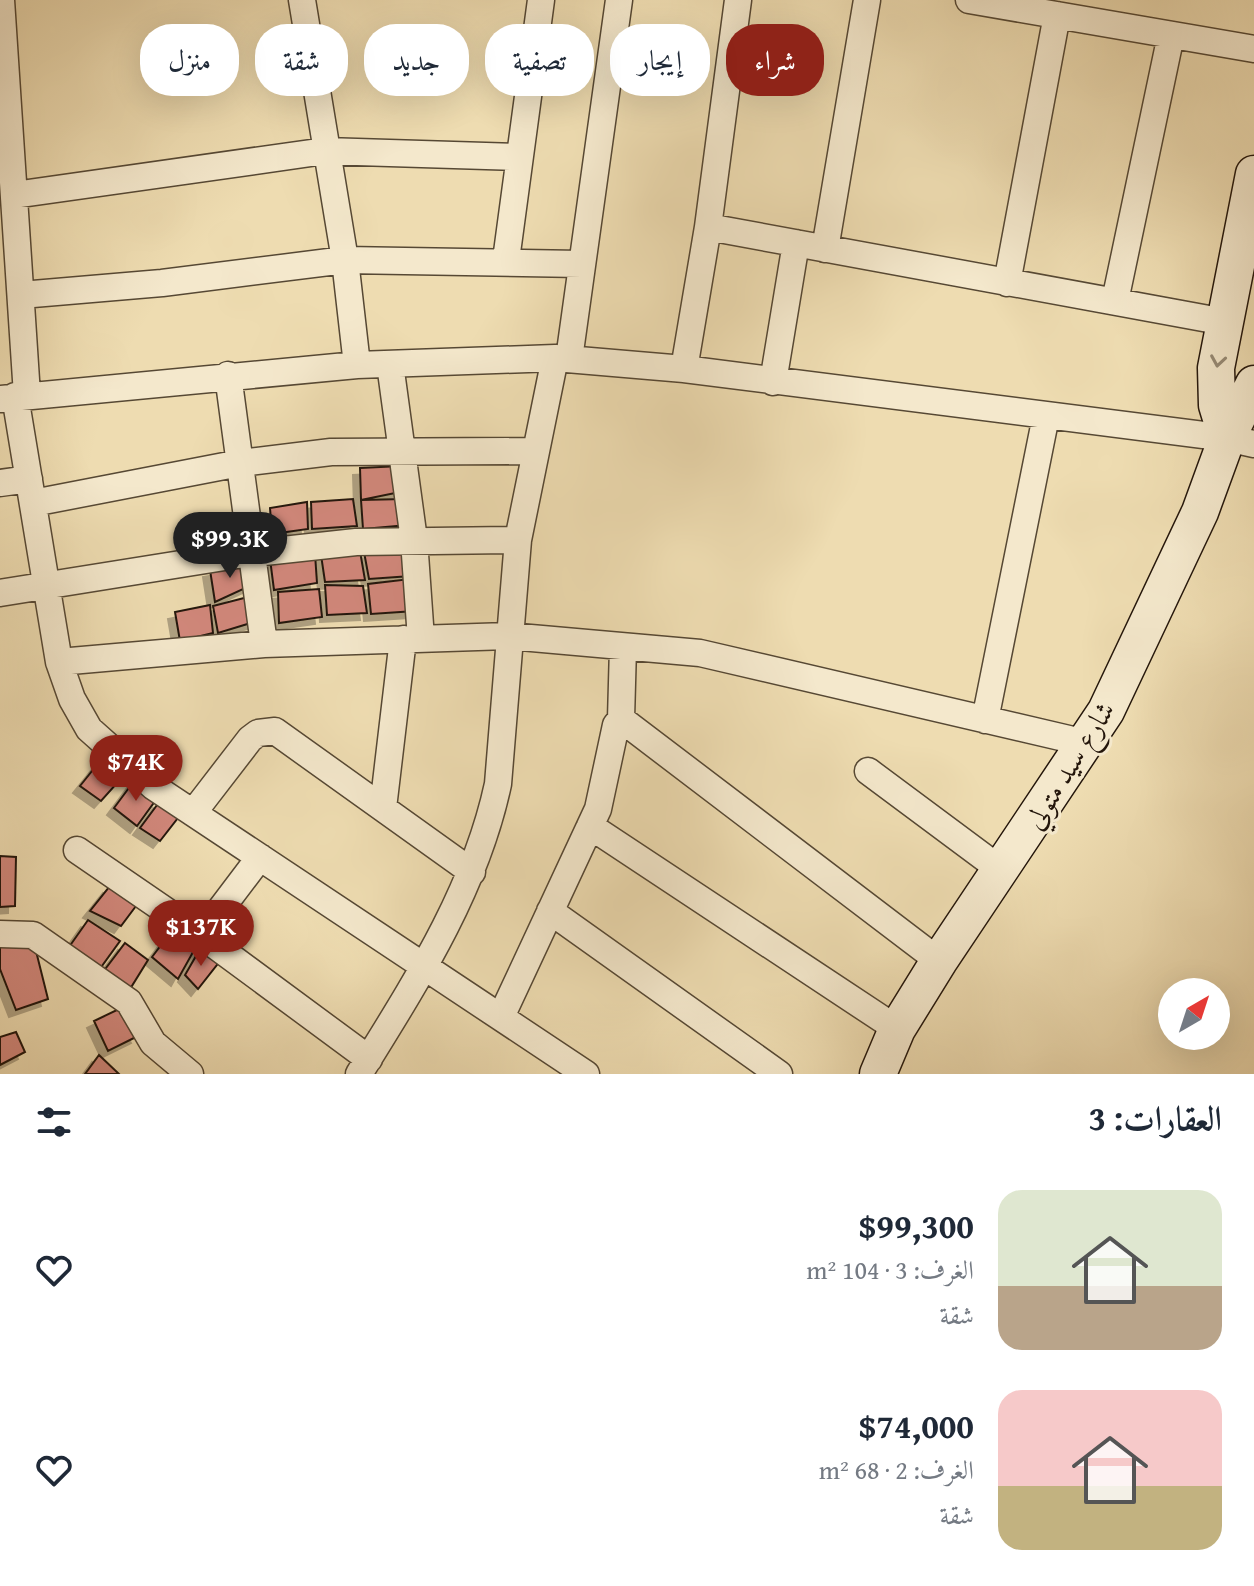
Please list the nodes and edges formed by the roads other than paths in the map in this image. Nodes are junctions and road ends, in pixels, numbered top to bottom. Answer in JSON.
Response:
{"nodes":[{"id":1,"x":1,"y":0,"type":"edge"},
{"id":2,"x":302,"y":0,"type":"edge"},
{"id":3,"x":541,"y":0,"type":"edge"},
{"id":4,"x":619,"y":0,"type":"edge"},
{"id":5,"x":738,"y":0,"type":"edge"},
{"id":6,"x":867,"y":0,"type":"edge"},
{"id":7,"x":969,"y":0,"type":"edge"},
{"id":8,"x":1057,"y":15,"type":"junction"},
{"id":9,"x":1171,"y":35,"type":"junction"},
{"id":10,"x":1254,"y":49,"type":"edge"},
{"id":11,"x":325,"y":151,"type":"junction"},
{"id":12,"x":518,"y":157,"type":"junction"},
{"id":13,"x":1254,"y":174,"type":"edge"},
{"id":14,"x":14,"y":195,"type":"junction"},
{"id":15,"x":8,"y":224,"type":"edge"},
{"id":16,"x":708,"y":227,"type":"junction"},
{"id":17,"x":796,"y":243,"type":"junction"},
{"id":18,"x":825,"y":249,"type":"junction"},
{"id":19,"x":345,"y":260,"type":"junction"},
{"id":20,"x":506,"y":260,"type":"junction"},
{"id":21,"x":581,"y":264,"type":"junction"},
{"id":22,"x":1007,"y":283,"type":"junction"},
{"id":23,"x":14,"y":301,"type":"edge"},
{"id":24,"x":1115,"y":301,"type":"junction"},
{"id":25,"x":1225,"y":322,"type":"junction"},
{"id":26,"x":562,"y":358,"type":"junction"},
{"id":27,"x":390,"y":364,"type":"junction"},
{"id":28,"x":357,"y":365,"type":"junction"},
{"id":29,"x":684,"y":369,"type":"junction"},
{"id":30,"x":228,"y":375,"type":"junction"},
{"id":31,"x":773,"y":382,"type":"junction"},
{"id":32,"x":1254,"y":384,"type":"edge"},
{"id":33,"x":14,"y":397,"type":"edge"},
{"id":34,"x":1046,"y":416,"type":"junction"},
{"id":35,"x":1240,"y":441,"type":"edge"},
{"id":36,"x":402,"y":449,"type":"junction"},
{"id":37,"x":534,"y":451,"type":"junction"},
{"id":38,"x":240,"y":463,"type":"junction"},
{"id":39,"x":0,"y":483,"type":"edge"},
{"id":40,"x":31,"y":491,"type":"junction"},
{"id":41,"x":414,"y":540,"type":"junction"},
{"id":42,"x":518,"y":540,"type":"junction"},
{"id":43,"x":254,"y":553,"type":"junction"},
{"id":44,"x":47,"y":587,"type":"junction"},
{"id":45,"x":0,"y":593,"type":"edge"},
{"id":46,"x":508,"y":636,"type":"junction"},
{"id":47,"x":412,"y":639,"type":"junction"},
{"id":48,"x":264,"y":644,"type":"junction"},
{"id":49,"x":623,"y":647,"type":"junction"},
{"id":50,"x":59,"y":662,"type":"junction"},
{"id":51,"x":621,"y":719,"type":"junction"},
{"id":52,"x":985,"y":720,"type":"junction"},
{"id":53,"x":1086,"y":743,"type":"junction"},
{"id":54,"x":868,"y":771,"type":"dead end"},
{"id":55,"x":383,"y":808,"type":"junction"},
{"id":56,"x":193,"y":813,"type":"junction"},
{"id":57,"x":590,"y":826,"type":"junction"},
{"id":58,"x":77,"y":850,"type":"dead end"},
{"id":59,"x":260,"y":857,"type":"junction"},
{"id":60,"x":1001,"y":870,"type":"junction"},
{"id":61,"x":472,"y":872,"type":"junction"},
{"id":62,"x":550,"y":911,"type":"junction"},
{"id":63,"x":0,"y":934,"type":"edge"},
{"id":64,"x":201,"y":935,"type":"junction"},
{"id":65,"x":939,"y":961,"type":"junction"},
{"id":66,"x":426,"y":966,"type":"junction"},
{"id":67,"x":501,"y":1017,"type":"junction"},
{"id":68,"x":881,"y":1058,"type":"edge"},
{"id":69,"x":364,"y":1066,"type":"edge"},
{"id":70,"x":177,"y":1070,"type":"edge"},
{"id":71,"x":586,"y":1074,"type":"edge"},
{"id":72,"x":779,"y":1074,"type":"edge"}],
"edges":[{"from":1,"to":14,"type":"street"},
{"from":2,"to":11,"type":"street"},
{"from":3,"to":12,"type":"street"},
{"from":4,"to":21,"type":"street"},
{"from":5,"to":16,"type":"street"},
{"from":6,"to":18,"type":"street"},
{"from":7,"to":8,"type":"street"},
{"from":8,"to":9,"type":"street"},
{"from":8,"to":22,"type":"street"},
{"from":9,"to":10,"type":"street"},
{"from":9,"to":24,"type":"street"},
{"from":11,"to":12,"type":"street"},
{"from":11,"to":14,"type":"street"},
{"from":11,"to":19,"type":"street"},
{"from":12,"to":20,"type":"street"},
{"from":13,"to":25,"type":"street"},
{"from":14,"to":15,"type":"street"},
{"from":15,"to":23,"type":"street"},
{"from":16,"to":17,"type":"street"},
{"from":16,"to":29,"type":"street"},
{"from":17,"to":18,"type":"street"},
{"from":17,"to":31,"type":"street"},
{"from":18,"to":22,"type":"street"},
{"from":19,"to":20,"type":"street"},
{"from":19,"to":23,"type":"street"},
{"from":19,"to":28,"type":"street"},
{"from":20,"to":21,"type":"street"},
{"from":21,"to":26,"type":"street"},
{"from":22,"to":24,"type":"street"},
{"from":23,"to":33,"type":"street"},
{"from":24,"to":25,"type":"street"},
{"from":25,"to":35,"type":"street","one_way":true},
{"from":26,"to":27,"type":"street"},
{"from":26,"to":29,"type":"street"},
{"from":26,"to":37,"type":"street"},
{"from":27,"to":28,"type":"street"},
{"from":27,"to":36,"type":"street"},
{"from":28,"to":30,"type":"street"},
{"from":29,"to":31,"type":"street"},
{"from":30,"to":33,"type":"street"},
{"from":30,"to":38,"type":"street"},
{"from":31,"to":34,"type":"street"},
{"from":32,"to":35,"type":"street","name":"شارع سيد متولي"},
{"from":33,"to":40,"type":"street"},
{"from":34,"to":35,"type":"street"},
{"from":34,"to":52,"type":"street"},
{"from":35,"to":53,"type":"street","name":"شارع سيد متولي"},
{"from":36,"to":37,"type":"street"},
{"from":36,"to":38,"type":"street"},
{"from":36,"to":41,"type":"street"},
{"from":37,"to":42,"type":"street"},
{"from":38,"to":40,"type":"street"},
{"from":38,"to":43,"type":"street"},
{"from":39,"to":40,"type":"street"},
{"from":40,"to":44,"type":"street"},
{"from":41,"to":42,"type":"street"},
{"from":41,"to":43,"type":"street"},
{"from":41,"to":47,"type":"street"},
{"from":42,"to":46,"type":"street"},
{"from":43,"to":44,"type":"street"},
{"from":43,"to":48,"type":"street"},
{"from":44,"to":45,"type":"street"},
{"from":44,"to":50,"type":"street"},
{"from":46,"to":47,"type":"street"},
{"from":46,"to":49,"type":"street"},
{"from":46,"to":61,"type":"street"},
{"from":47,"to":48,"type":"street"},
{"from":47,"to":55,"type":"street"},
{"from":48,"to":50,"type":"street"},
{"from":49,"to":51,"type":"street"},
{"from":49,"to":52,"type":"street"},
{"from":50,"to":56,"type":"street"},
{"from":51,"to":57,"type":"street"},
{"from":51,"to":65,"type":"street"},
{"from":52,"to":53,"type":"street"},
{"from":53,"to":60,"type":"street","name":"شارع سيد متولي"},
{"from":54,"to":60,"type":"street"},
{"from":55,"to":56,"type":"street"},
{"from":55,"to":61,"type":"street"},
{"from":56,"to":59,"type":"street"},
{"from":57,"to":62,"type":"street"},
{"from":57,"to":68,"type":"street"},
{"from":58,"to":64,"type":"street"},
{"from":59,"to":64,"type":"street"},
{"from":59,"to":66,"type":"street"},
{"from":60,"to":65,"type":"street","name":"شارع سيد متولي"},
{"from":61,"to":66,"type":"street"},
{"from":62,"to":67,"type":"street"},
{"from":62,"to":72,"type":"street"},
{"from":63,"to":70,"type":"street"},
{"from":64,"to":69,"type":"street"},
{"from":65,"to":68,"type":"street","name":"شارع سيد متولي"},
{"from":66,"to":67,"type":"street"},
{"from":66,"to":69,"type":"street"},
{"from":67,"to":71,"type":"street"}]}
